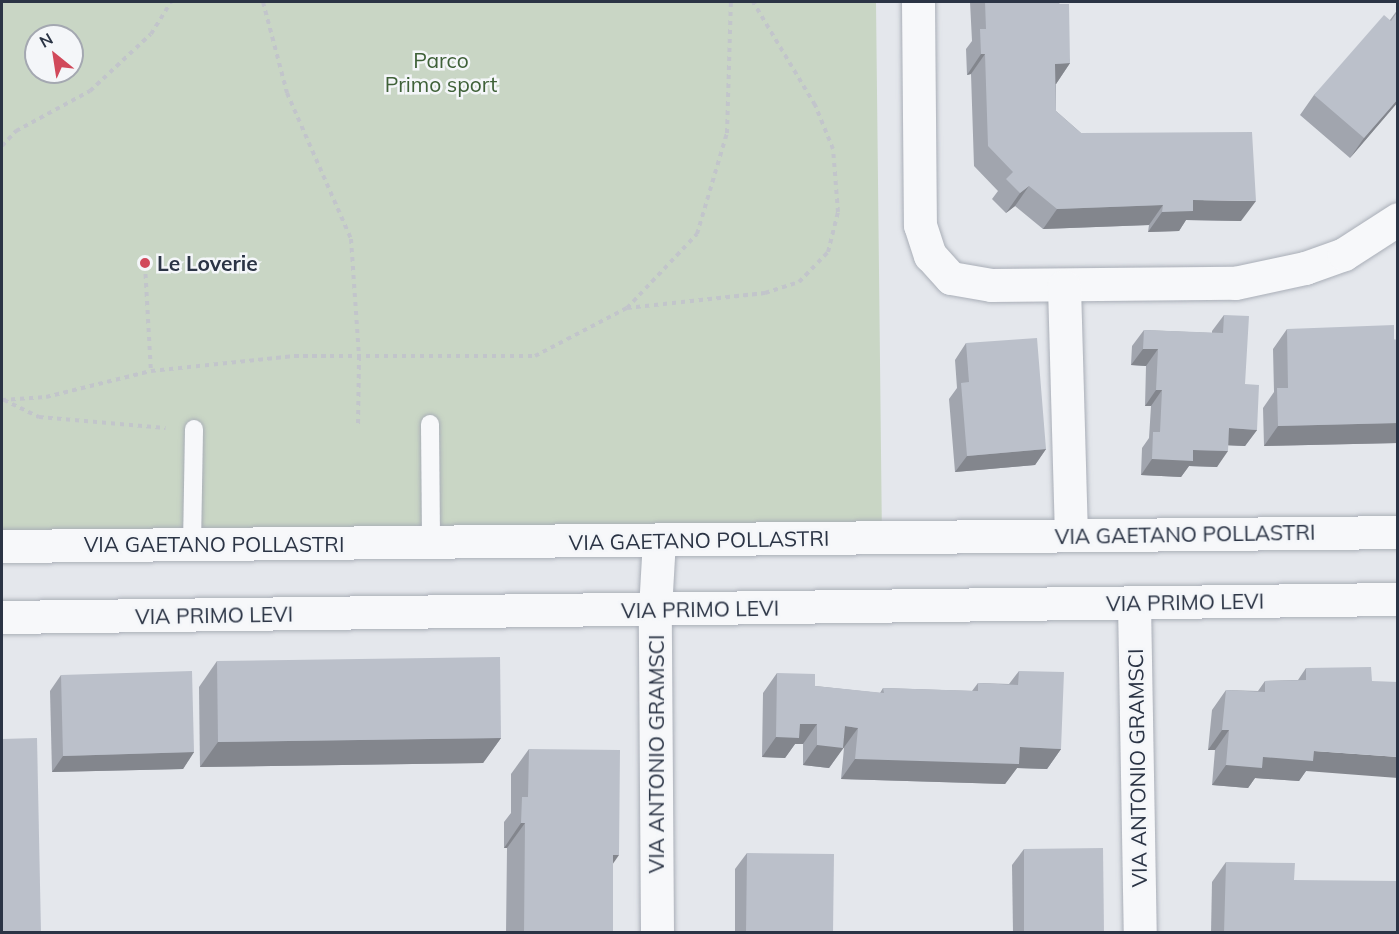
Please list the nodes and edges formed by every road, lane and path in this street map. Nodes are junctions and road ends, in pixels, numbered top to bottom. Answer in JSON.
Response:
{"nodes":[{"id":1,"x":171,"y":2,"type":"edge"},
{"id":2,"x":263,"y":2,"type":"edge"},
{"id":3,"x":730,"y":2,"type":"edge"},
{"id":4,"x":753,"y":2,"type":"edge"},
{"id":5,"x":918,"y":2,"type":"edge"},
{"id":6,"x":2,"y":146,"type":"edge"},
{"id":7,"x":1398,"y":219,"type":"edge"},
{"id":8,"x":145,"y":266,"type":"dead end"},
{"id":9,"x":1064,"y":286,"type":"junction"},
{"id":10,"x":627,"y":308,"type":"junction"},
{"id":11,"x":359,"y":357,"type":"junction"},
{"id":12,"x":151,"y":371,"type":"junction"},
{"id":13,"x":2,"y":400,"type":"edge"},
{"id":14,"x":430,"y":424,"type":"dead end"},
{"id":15,"x":358,"y":425,"type":"dead end"},
{"id":16,"x":194,"y":429,"type":"joint"},
{"id":17,"x":1398,"y":532,"type":"edge"},
{"id":18,"x":1071,"y":535,"type":"junction"},
{"id":19,"x":659,"y":540,"type":"junction"},
{"id":20,"x":431,"y":543,"type":"junction"},
{"id":21,"x":192,"y":545,"type":"junction"},
{"id":22,"x":2,"y":546,"type":"edge"},
{"id":23,"x":1398,"y":599,"type":"edge"},
{"id":24,"x":1134,"y":603,"type":"junction"},
{"id":25,"x":656,"y":609,"type":"junction"},
{"id":26,"x":2,"y":617,"type":"edge"},
{"id":27,"x":657,"y":933,"type":"edge"},
{"id":28,"x":1140,"y":933,"type":"edge"}],
"edges":[{"from":1,"to":6,"type":"path"},
{"from":2,"to":11,"type":"path"},
{"from":3,"to":10,"type":"path"},
{"from":4,"to":10,"type":"path"},
{"from":5,"to":9,"type":"street"},
{"from":7,"to":9,"type":"street"},
{"from":8,"to":12,"type":"path"},
{"from":9,"to":18,"type":"street"},
{"from":10,"to":11,"type":"path"},
{"from":11,"to":12,"type":"path"},
{"from":11,"to":15,"type":"path"},
{"from":12,"to":13,"type":"path"},
{"from":13,"to":16,"type":"path"},
{"from":14,"to":20,"type":"lane"},
{"from":16,"to":21,"type":"lane"},
{"from":17,"to":18,"type":"street","name":"VIA GAETANO POLLASTRI"},
{"from":18,"to":19,"type":"street","name":"VIA GAETANO POLLASTRI"},
{"from":19,"to":20,"type":"street","name":"VIA GAETANO POLLASTRI"},
{"from":19,"to":25,"type":"street","name":"VIA ANTONIO GRAMSCI"},
{"from":20,"to":21,"type":"street","name":"VIA GAETANO POLLASTRI"},
{"from":21,"to":22,"type":"street","name":"VIA GAETANO POLLASTRI"},
{"from":23,"to":24,"type":"street","name":"VIA PRIMO LEVI"},
{"from":24,"to":25,"type":"street","name":"VIA PRIMO LEVI"},
{"from":24,"to":28,"type":"street","name":"VIA ANTONIO GRAMSCI"},
{"from":25,"to":26,"type":"street","name":"VIA PRIMO LEVI"},
{"from":25,"to":27,"type":"street","name":"VIA ANTONIO GRAMSCI"}]}
